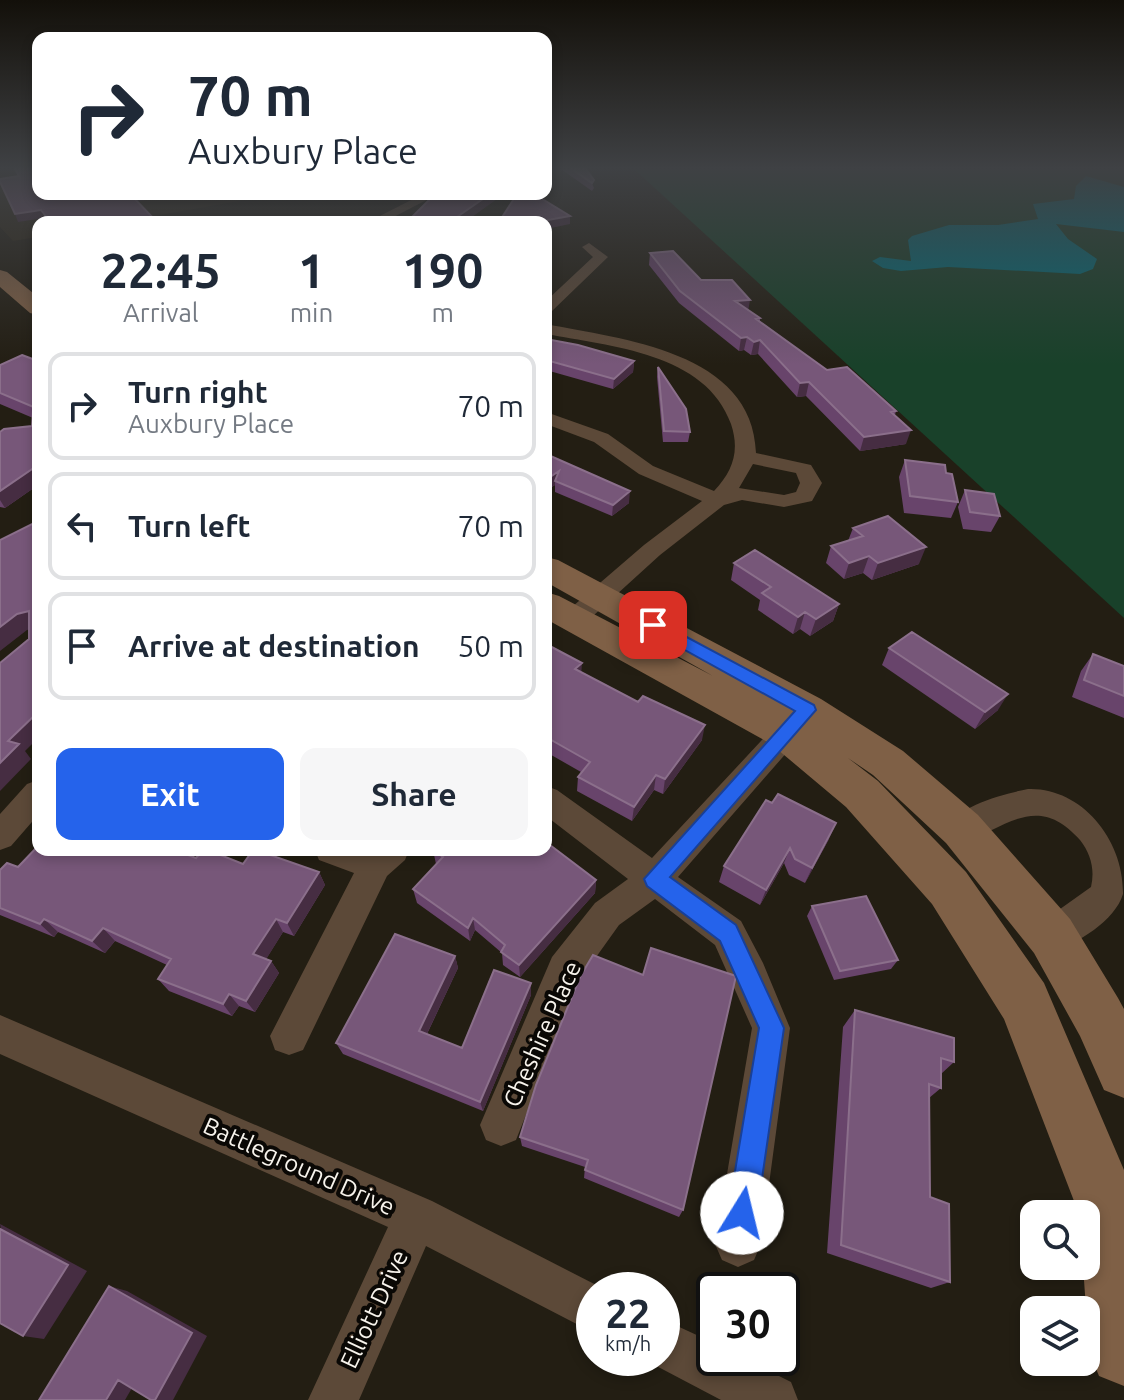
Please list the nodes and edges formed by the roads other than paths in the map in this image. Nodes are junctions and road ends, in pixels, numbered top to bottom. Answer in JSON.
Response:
{"nodes":[{"id":1,"x":589,"y":247,"type":"dead end"},
{"id":2,"x":0,"y":276,"type":"edge"},
{"id":3,"x":32,"y":303,"type":"edge"},
{"id":4,"x":552,"y":303,"type":"edge"},
{"id":5,"x":552,"y":330,"type":"edge"},
{"id":6,"x":552,"y":420,"type":"edge"},
{"id":7,"x":748,"y":457,"type":"junction"},
{"id":8,"x":717,"y":500,"type":"junction"},
{"id":9,"x":552,"y":576,"type":"edge"},
{"id":10,"x":574,"y":606,"type":"edge"},
{"id":11,"x":797,"y":722,"type":"junction"},
{"id":12,"x":32,"y":800,"type":"edge"},
{"id":13,"x":552,"y":803,"type":"edge"},
{"id":14,"x":962,"y":829,"type":"junction"},
{"id":15,"x":0,"y":836,"type":"edge"},
{"id":16,"x":384,"y":858,"type":"edge"},
{"id":17,"x":655,"y":879,"type":"junction"},
{"id":18,"x":1052,"y":936,"type":"junction"},
{"id":19,"x":0,"y":1034,"type":"edge"},
{"id":20,"x":289,"y":1036,"type":"dead end"},
{"id":21,"x":1124,"y":1070,"type":"edge"},
{"id":22,"x":501,"y":1125,"type":"dead end"},
{"id":23,"x":416,"y":1217,"type":"junction"},
{"id":24,"x":738,"y":1244,"type":"dead end"},
{"id":25,"x":576,"y":1300,"type":"edge"},
{"id":26,"x":1124,"y":1351,"type":"edge"},
{"id":27,"x":680,"y":1352,"type":"edge"},
{"id":28,"x":333,"y":1400,"type":"edge"},
{"id":29,"x":773,"y":1400,"type":"edge"}],
"edges":[{"from":1,"to":4,"type":"street"},
{"from":2,"to":3,"type":"main road"},
{"from":5,"to":7,"type":"street"},
{"from":6,"to":8,"type":"street"},
{"from":7,"to":8,"type":"street"},
{"from":7,"to":8,"type":"street"},
{"from":8,"to":10,"type":"street"},
{"from":9,"to":10,"type":"main road"},
{"from":10,"to":11,"type":"main road"},
{"from":11,"to":14,"type":"main road"},
{"from":11,"to":17,"type":"street","name":"Cheshire Place"},
{"from":11,"to":26,"type":"main road"},
{"from":12,"to":15,"type":"street"},
{"from":13,"to":17,"type":"street"},
{"from":14,"to":18,"type":"main road"},
{"from":14,"to":18,"type":"street"},
{"from":16,"to":20,"type":"street"},
{"from":17,"to":22,"type":"street","name":"Cheshire Place"},
{"from":17,"to":24,"type":"street"},
{"from":18,"to":21,"type":"main road"},
{"from":19,"to":23,"type":"street","name":"Battleground Drive"},
{"from":23,"to":25,"type":"street","name":"Battleground Drive"},
{"from":23,"to":28,"type":"street","name":"Elliott Drive"},
{"from":27,"to":29,"type":"street"}]}
